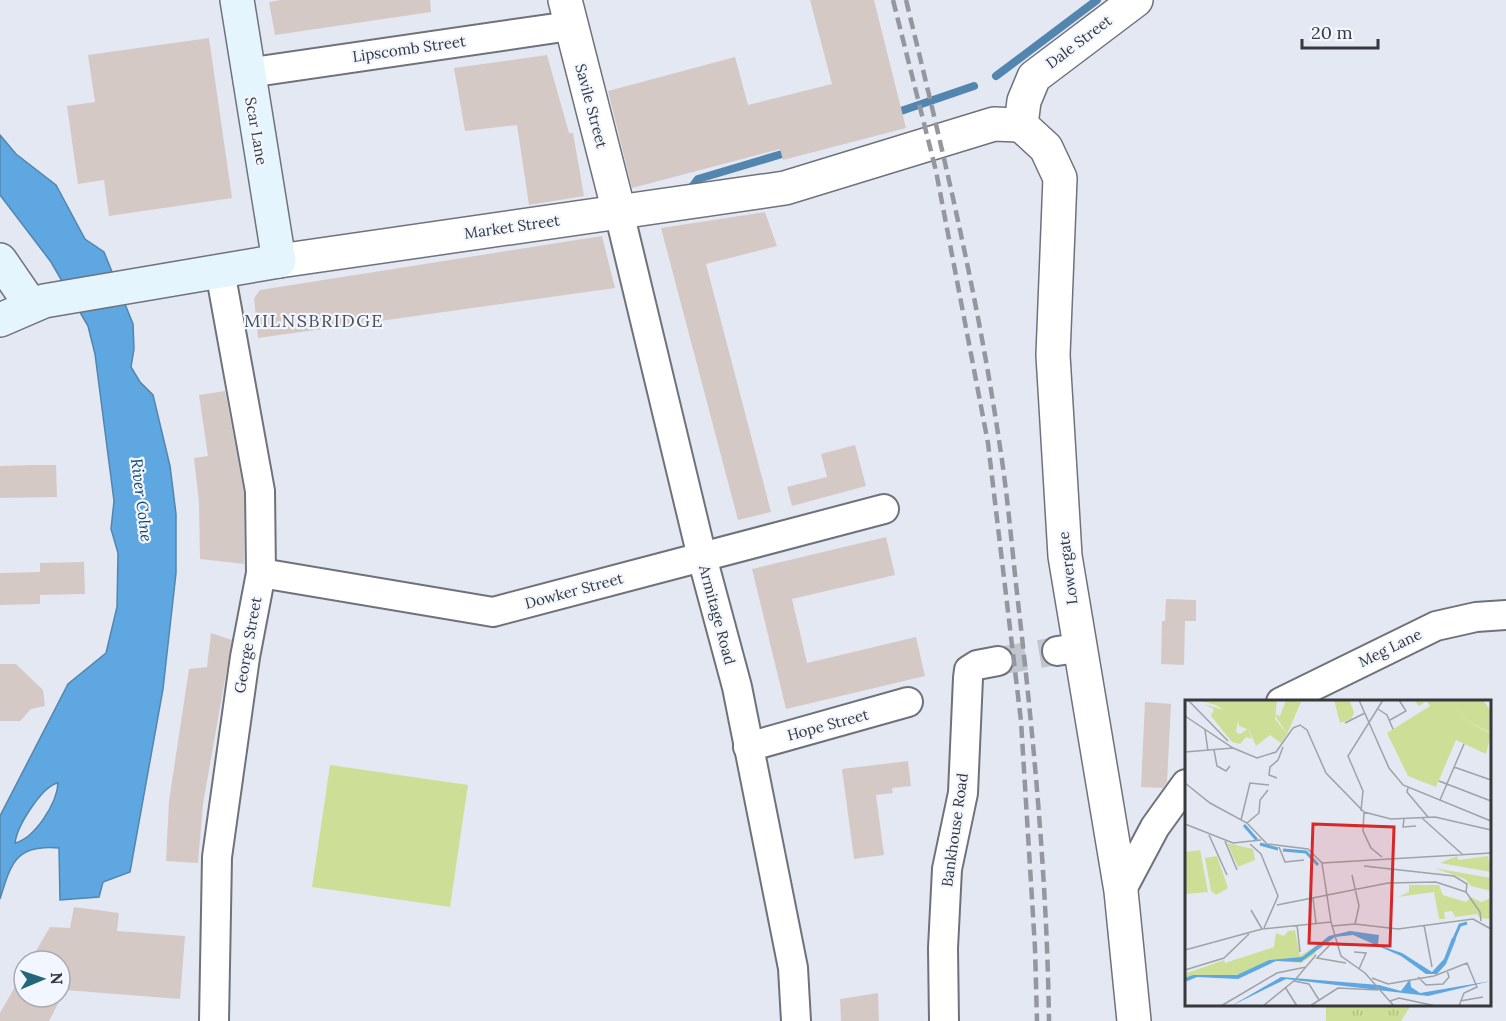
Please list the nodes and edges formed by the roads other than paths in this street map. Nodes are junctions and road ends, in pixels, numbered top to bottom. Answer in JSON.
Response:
{"nodes":[{"id":1,"x":237,"y":0,"type":"edge"},
{"id":2,"x":1136,"y":0,"type":"edge"},
{"id":3,"x":568,"y":13,"type":"edge"},
{"id":4,"x":247,"y":73,"type":"junction"},
{"id":5,"x":1021,"y":125,"type":"junction"},
{"id":6,"x":619,"y":212,"type":"junction"},
{"id":7,"x":0,"y":260,"type":"edge"},
{"id":8,"x":279,"y":261,"type":"junction"},
{"id":9,"x":220,"y":272,"type":"junction"},
{"id":10,"x":37,"y":303,"type":"junction"},
{"id":11,"x":0,"y":320,"type":"edge"},
{"id":12,"x":884,"y":509,"type":"dead end"},
{"id":13,"x":702,"y":557,"type":"junction"},
{"id":14,"x":261,"y":573,"type":"junction"},
{"id":15,"x":1506,"y":615,"type":"edge"},
{"id":16,"x":998,"y":661,"type":"tunnel mouth"},
{"id":17,"x":1285,"y":700,"type":"edge"},
{"id":18,"x":909,"y":702,"type":"dead end"},
{"id":19,"x":748,"y":747,"type":"junction"},
{"id":20,"x":1185,"y":785,"type":"edge"},
{"id":21,"x":1121,"y":891,"type":"junction"},
{"id":22,"x":214,"y":1021,"type":"edge"},
{"id":23,"x":796,"y":1021,"type":"edge"},
{"id":24,"x":944,"y":1021,"type":"edge"},
{"id":25,"x":1134,"y":1021,"type":"edge"}],
"edges":[{"from":1,"to":4,"type":"main road","name":"Scar Lane"},
{"from":2,"to":5,"type":"street","name":"Dale Street"},
{"from":3,"to":4,"type":"street","name":"Lipscomb Street"},
{"from":3,"to":6,"type":"street","name":"Savile Street"},
{"from":4,"to":8,"type":"main road","name":"Scar Lane"},
{"from":5,"to":6,"type":"street","name":"Market Street"},
{"from":5,"to":21,"type":"street","name":"Lowergate"},
{"from":6,"to":8,"type":"street","name":"Market Street"},
{"from":6,"to":13,"type":"street","name":"Armitage Road"},
{"from":7,"to":10,"type":"main road"},
{"from":8,"to":9,"type":"main road","name":"Market Street"},
{"from":9,"to":10,"type":"main road","name":"Market Street"},
{"from":9,"to":14,"type":"street","name":"George Street"},
{"from":10,"to":11,"type":"main road","name":"Market Street"},
{"from":12,"to":13,"type":"street","name":"Dowker Street"},
{"from":13,"to":14,"type":"street","name":"Dowker Street"},
{"from":13,"to":19,"type":"street","name":"Armitage Road"},
{"from":14,"to":22,"type":"street","name":"George Street"},
{"from":15,"to":17,"type":"street","name":"Meg Lane"},
{"from":16,"to":24,"type":"street","name":"Bankhouse Road"},
{"from":18,"to":19,"type":"street","name":"Hope Street"},
{"from":19,"to":23,"type":"street","name":"Armitage Road"},
{"from":20,"to":21,"type":"street"},
{"from":21,"to":25,"type":"street","name":"Lowergate"}]}
